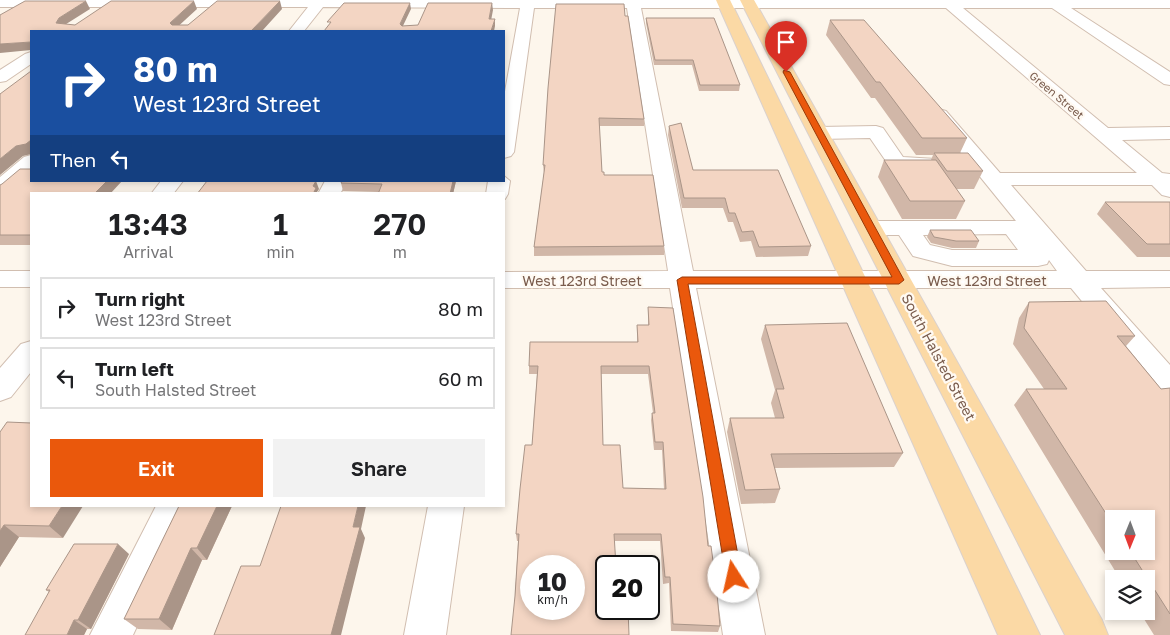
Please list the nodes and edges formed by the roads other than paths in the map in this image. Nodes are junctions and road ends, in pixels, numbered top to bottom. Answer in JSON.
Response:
{"nodes":[{"id":1,"x":7,"y":2,"type":"edge"},
{"id":2,"x":113,"y":2,"type":"edge"},
{"id":3,"x":217,"y":2,"type":"edge"},
{"id":4,"x":320,"y":2,"type":"edge"},
{"id":5,"x":424,"y":2,"type":"edge"},
{"id":6,"x":528,"y":2,"type":"edge"},
{"id":7,"x":634,"y":2,"type":"edge"},
{"id":8,"x":724,"y":2,"type":"edge"},
{"id":9,"x":749,"y":2,"type":"edge"},
{"id":10,"x":843,"y":2,"type":"edge"},
{"id":11,"x":947,"y":2,"type":"edge"},
{"id":12,"x":1052,"y":2,"type":"edge"},
{"id":13,"x":1164,"y":4,"type":"edge"},
{"id":14,"x":92,"y":16,"type":"edge"},
{"id":15,"x":200,"y":16,"type":"edge"},
{"id":16,"x":416,"y":18,"type":"dead end"},
{"id":17,"x":864,"y":26,"type":"edge"},
{"id":18,"x":297,"y":30,"type":"edge"},
{"id":19,"x":30,"y":57,"type":"edge"},
{"id":20,"x":0,"y":77,"type":"edge"},
{"id":21,"x":1170,"y":80,"type":"edge"},
{"id":22,"x":928,"y":102,"type":"edge"},
{"id":23,"x":819,"y":133,"type":"junction"},
{"id":24,"x":1170,"y":133,"type":"edge"},
{"id":25,"x":1103,"y":134,"type":"junction"},
{"id":26,"x":505,"y":146,"type":"edge"},
{"id":27,"x":30,"y":162,"type":"edge"},
{"id":28,"x":980,"y":163,"type":"junction"},
{"id":29,"x":994,"y":179,"type":"junction"},
{"id":30,"x":171,"y":182,"type":"edge"},
{"id":31,"x":1166,"y":183,"type":"edge"},
{"id":32,"x":0,"y":188,"type":"edge"},
{"id":33,"x":164,"y":192,"type":"edge"},
{"id":34,"x":906,"y":227,"type":"junction"},
{"id":35,"x":870,"y":228,"type":"junction"},
{"id":36,"x":952,"y":258,"type":"junction"},
{"id":37,"x":1038,"y":258,"type":"junction"},
{"id":38,"x":0,"y":279,"type":"edge"},
{"id":39,"x":30,"y":279,"type":"edge"},
{"id":40,"x":1067,"y":279,"type":"junction"},
{"id":41,"x":1170,"y":279,"type":"edge"},
{"id":42,"x":505,"y":280,"type":"edge"},
{"id":43,"x":682,"y":280,"type":"junction"},
{"id":44,"x":854,"y":280,"type":"junction"},
{"id":45,"x":899,"y":280,"type":"junction"},
{"id":46,"x":966,"y":280,"type":"junction"},
{"id":47,"x":30,"y":353,"type":"edge"},
{"id":48,"x":1170,"y":386,"type":"edge"},
{"id":49,"x":0,"y":389,"type":"edge"},
{"id":50,"x":175,"y":507,"type":"edge"},
{"id":51,"x":446,"y":507,"type":"edge"},
{"id":52,"x":111,"y":635,"type":"edge"},
{"id":53,"x":425,"y":635,"type":"edge"},
{"id":54,"x":744,"y":635,"type":"edge"},
{"id":55,"x":1019,"y":635,"type":"edge"},
{"id":56,"x":1087,"y":635,"type":"edge"}],
"edges":[{"from":1,"to":2,"type":"street"},
{"from":2,"to":3,"type":"street"},
{"from":2,"to":14,"type":"street"},
{"from":3,"to":4,"type":"street"},
{"from":3,"to":15,"type":"street"},
{"from":4,"to":5,"type":"street"},
{"from":4,"to":18,"type":"street"},
{"from":5,"to":6,"type":"street"},
{"from":5,"to":16,"type":"street"},
{"from":6,"to":7,"type":"street"},
{"from":6,"to":26,"type":"street"},
{"from":7,"to":8,"type":"street"},
{"from":7,"to":43,"type":"street"},
{"from":8,"to":9,"type":"street"},
{"from":8,"to":44,"type":"main road"},
{"from":9,"to":10,"type":"street"},
{"from":9,"to":23,"type":"main road","name":"South Halsted Street"},
{"from":10,"to":11,"type":"street"},
{"from":10,"to":17,"type":"street"},
{"from":11,"to":12,"type":"street"},
{"from":11,"to":25,"type":"street","name":"Green Street"},
{"from":12,"to":13,"type":"street"},
{"from":12,"to":21,"type":"street"},
{"from":19,"to":20,"type":"street"},
{"from":22,"to":28,"type":"street"},
{"from":23,"to":28,"type":"street"},
{"from":23,"to":35,"type":"main road","name":"South Halsted Street"},
{"from":24,"to":25,"type":"street"},
{"from":25,"to":31,"type":"street","name":"Green Street"},
{"from":27,"to":32,"type":"street"},
{"from":28,"to":29,"type":"street"},
{"from":29,"to":31,"type":"street"},
{"from":29,"to":40,"type":"street"},
{"from":30,"to":33,"type":"street"},
{"from":34,"to":35,"type":"street"},
{"from":34,"to":36,"type":"street"},
{"from":34,"to":37,"type":"street"},
{"from":35,"to":45,"type":"main road","name":"South Halsted Street"},
{"from":36,"to":37,"type":"street"},
{"from":36,"to":46,"type":"street"},
{"from":37,"to":40,"type":"street"},
{"from":38,"to":39,"type":"street"},
{"from":40,"to":41,"type":"street","name":"West 123rd Street"},
{"from":40,"to":46,"type":"street","name":"West 123rd Street"},
{"from":40,"to":48,"type":"street"},
{"from":42,"to":43,"type":"street","name":"West 123rd Street"},
{"from":43,"to":44,"type":"street","name":"West 123rd Street"},
{"from":43,"to":54,"type":"street"},
{"from":44,"to":45,"type":"street","name":"West 123rd Street"},
{"from":44,"to":55,"type":"main road"},
{"from":45,"to":46,"type":"street","name":"West 123rd Street"},
{"from":45,"to":56,"type":"main road","name":"South Halsted Street"},
{"from":47,"to":49,"type":"street"},
{"from":50,"to":52,"type":"street"},
{"from":51,"to":53,"type":"street"}]}
